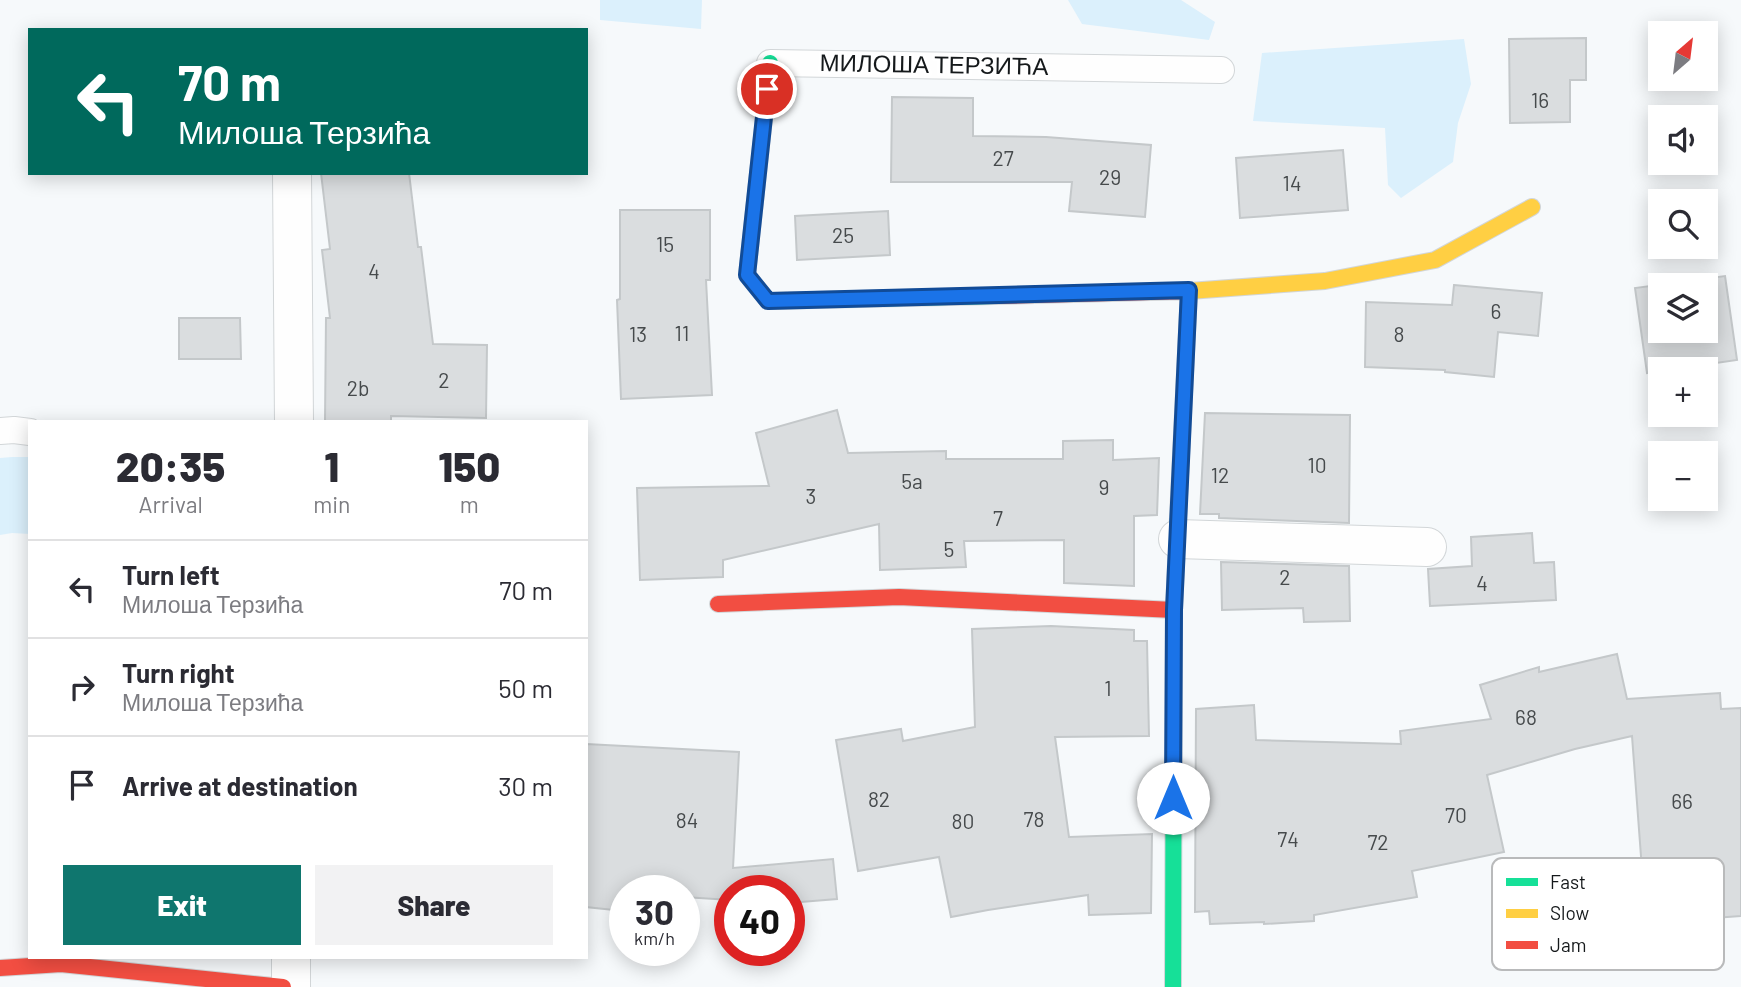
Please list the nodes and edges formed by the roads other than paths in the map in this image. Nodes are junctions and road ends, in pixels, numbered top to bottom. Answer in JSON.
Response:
{"nodes":[{"id":1,"x":770,"y":63,"type":"joint"},
{"id":2,"x":1221,"y":70,"type":"dead end"},
{"id":3,"x":292,"y":175,"type":"edge"},
{"id":4,"x":1532,"y":207,"type":"dead end"},
{"id":5,"x":1189,"y":290,"type":"junction"},
{"id":6,"x":294,"y":420,"type":"edge"},
{"id":7,"x":0,"y":431,"type":"edge"},
{"id":8,"x":28,"y":432,"type":"edge"},
{"id":9,"x":1178,"y":539,"type":"junction"},
{"id":10,"x":1427,"y":547,"type":"dead end"},
{"id":11,"x":718,"y":604,"type":"dead end"},
{"id":12,"x":1174,"y":610,"type":"junction"},
{"id":13,"x":291,"y":959,"type":"edge"},
{"id":14,"x":0,"y":968,"type":"edge"},
{"id":15,"x":283,"y":987,"type":"edge"},
{"id":16,"x":291,"y":987,"type":"edge"},
{"id":17,"x":1173,"y":987,"type":"edge"}],
"edges":[{"from":1,"to":2,"type":"lane","name":"МИЛОША ТЕРЗИЋА"},
{"from":1,"to":5,"type":"street","name":"МИЛОША ТЕРЗИЋА"},
{"from":3,"to":6,"type":"street"},
{"from":4,"to":5,"type":"street","name":"МИЛОША ТЕРЗИЋА"},
{"from":5,"to":9,"type":"street"},
{"from":7,"to":8,"type":"lane"},
{"from":9,"to":10,"type":"street"},
{"from":9,"to":12,"type":"street"},
{"from":11,"to":12,"type":"street"},
{"from":12,"to":17,"type":"street"},
{"from":13,"to":16,"type":"street"},
{"from":14,"to":15,"type":"street"}]}
